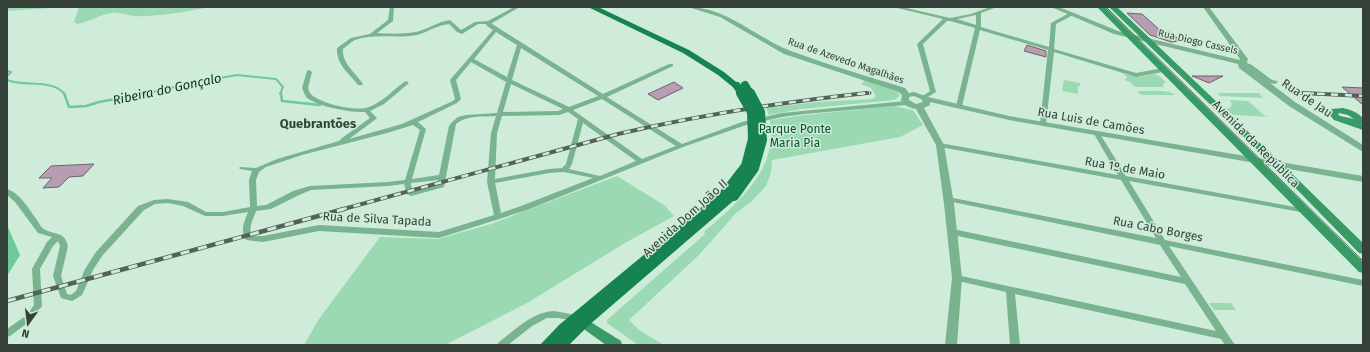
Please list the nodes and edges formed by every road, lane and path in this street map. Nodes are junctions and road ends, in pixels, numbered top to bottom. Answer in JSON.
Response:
{"nodes":[{"id":1,"x":392,"y":7,"type":"edge"},
{"id":2,"x":518,"y":7,"type":"edge"},
{"id":3,"x":592,"y":7,"type":"edge"},
{"id":4,"x":601,"y":7,"type":"edge"},
{"id":5,"x":691,"y":7,"type":"edge"},
{"id":6,"x":895,"y":7,"type":"edge"},
{"id":7,"x":995,"y":7,"type":"edge"},
{"id":8,"x":1054,"y":7,"type":"edge"},
{"id":9,"x":1102,"y":7,"type":"edge"},
{"id":10,"x":1113,"y":7,"type":"edge"},
{"id":11,"x":1206,"y":7,"type":"edge"},
{"id":12,"x":979,"y":13,"type":"junction"},
{"id":13,"x":1071,"y":14,"type":"junction"},
{"id":14,"x":950,"y":19,"type":"junction"},
{"id":15,"x":489,"y":22,"type":"junction"},
{"id":16,"x":978,"y":27,"type":"junction"},
{"id":17,"x":495,"y":30,"type":"junction"},
{"id":18,"x":372,"y":35,"type":"junction"},
{"id":19,"x":1130,"y":37,"type":"junction"},
{"id":20,"x":1150,"y":41,"type":"junction"},
{"id":21,"x":519,"y":45,"type":"junction"},
{"id":22,"x":1051,"y":49,"type":"junction"},
{"id":23,"x":470,"y":59,"type":"junction"},
{"id":24,"x":1242,"y":63,"type":"junction"},
{"id":25,"x":671,"y":65,"type":"dead end"},
{"id":26,"x":1163,"y":70,"type":"junction"},
{"id":27,"x":309,"y":72,"type":"dead end"},
{"id":28,"x":509,"y":81,"type":"junction"},
{"id":29,"x":1275,"y":82,"type":"dead end"},
{"id":30,"x":406,"y":83,"type":"dead end"},
{"id":31,"x":360,"y":84,"type":"dead end"},
{"id":32,"x":741,"y":86,"type":"junction"},
{"id":33,"x":603,"y":96,"type":"junction"},
{"id":34,"x":925,"y":98,"type":"junction"},
{"id":35,"x":907,"y":99,"type":"junction"},
{"id":36,"x":918,"y":106,"type":"junction"},
{"id":37,"x":959,"y":106,"type":"junction"},
{"id":38,"x":568,"y":109,"type":"junction"},
{"id":39,"x":367,"y":110,"type":"junction"},
{"id":40,"x":499,"y":114,"type":"junction"},
{"id":41,"x":1357,"y":117,"type":"edge"},
{"id":42,"x":582,"y":119,"type":"junction"},
{"id":43,"x":413,"y":122,"type":"junction"},
{"id":44,"x":1043,"y":124,"type":"junction"},
{"id":45,"x":1363,"y":127,"type":"edge"},
{"id":46,"x":1097,"y":134,"type":"junction"},
{"id":47,"x":341,"y":143,"type":"junction"},
{"id":48,"x":940,"y":145,"type":"junction"},
{"id":49,"x":681,"y":146,"type":"junction"},
{"id":50,"x":1363,"y":149,"type":"edge"},
{"id":51,"x":1253,"y":161,"type":"junction"},
{"id":52,"x":642,"y":162,"type":"junction"},
{"id":53,"x":1278,"y":165,"type":"junction"},
{"id":54,"x":242,"y":168,"type":"dead end"},
{"id":55,"x":257,"y":170,"type":"junction"},
{"id":56,"x":564,"y":170,"type":"junction"},
{"id":57,"x":442,"y":177,"type":"junction"},
{"id":58,"x":601,"y":178,"type":"junction"},
{"id":59,"x":1124,"y":179,"type":"junction"},
{"id":60,"x":1363,"y":179,"type":"edge"},
{"id":61,"x":409,"y":181,"type":"junction"},
{"id":62,"x":492,"y":182,"type":"junction"},
{"id":63,"x":7,"y":191,"type":"edge"},
{"id":64,"x":948,"y":199,"type":"junction"},
{"id":65,"x":253,"y":210,"type":"junction"},
{"id":66,"x":1306,"y":211,"type":"junction"},
{"id":67,"x":498,"y":217,"type":"junction"},
{"id":68,"x":953,"y":232,"type":"junction"},
{"id":69,"x":58,"y":236,"type":"junction"},
{"id":70,"x":1162,"y":242,"type":"junction"},
{"id":71,"x":1363,"y":250,"type":"edge"},
{"id":72,"x":1363,"y":269,"type":"edge"},
{"id":73,"x":957,"y":278,"type":"junction"},
{"id":74,"x":1188,"y":281,"type":"junction"},
{"id":75,"x":1363,"y":283,"type":"edge"},
{"id":76,"x":1010,"y":290,"type":"junction"},
{"id":77,"x":580,"y":320,"type":"junction"},
{"id":78,"x":7,"y":334,"type":"edge"},
{"id":79,"x":1224,"y":336,"type":"junction"},
{"id":80,"x":502,"y":345,"type":"edge"},
{"id":81,"x":546,"y":345,"type":"edge"},
{"id":82,"x":561,"y":345,"type":"edge"},
{"id":83,"x":616,"y":345,"type":"edge"},
{"id":84,"x":951,"y":345,"type":"edge"},
{"id":85,"x":1015,"y":345,"type":"edge"},
{"id":86,"x":1230,"y":345,"type":"edge"}],
"edges":[{"from":1,"to":18,"type":"street"},
{"from":2,"to":15,"type":"street"},
{"from":3,"to":32,"type":"main road","name":"Avenida Dom João II"},
{"from":4,"to":32,"type":"main road","name":"Avenida Dom João II"},
{"from":5,"to":35,"type":"street","name":"Rua de Azevedo Magalhães"},
{"from":6,"to":14,"type":"street"},
{"from":7,"to":12,"type":"street"},
{"from":8,"to":13,"type":"street"},
{"from":9,"to":19,"type":"main road","name":"Avenida da República"},
{"from":10,"to":20,"type":"main road","name":"Avenida da República"},
{"from":11,"to":24,"type":"street"},
{"from":12,"to":14,"type":"street"},
{"from":12,"to":16,"type":"street"},
{"from":13,"to":19,"type":"street"},
{"from":13,"to":22,"type":"street"},
{"from":14,"to":16,"type":"street"},
{"from":14,"to":34,"type":"street"},
{"from":15,"to":17,"type":"street"},
{"from":15,"to":18,"type":"street"},
{"from":16,"to":22,"type":"street"},
{"from":16,"to":37,"type":"street"},
{"from":17,"to":21,"type":"street"},
{"from":17,"to":23,"type":"street"},
{"from":18,"to":31,"type":"street"},
{"from":19,"to":20,"type":"street"},
{"from":19,"to":26,"type":"main road","name":"Avenida da República"},
{"from":20,"to":24,"type":"street","name":"Rua Diogo Cassels"},
{"from":20,"to":53,"type":"main road","name":"Avenida da República"},
{"from":21,"to":28,"type":"street"},
{"from":21,"to":33,"type":"street"},
{"from":22,"to":26,"type":"street"},
{"from":22,"to":44,"type":"street"},
{"from":23,"to":28,"type":"street"},
{"from":23,"to":43,"type":"street"},
{"from":24,"to":29,"type":"street"},
{"from":24,"to":50,"type":"street","name":"Rua de Jau"},
{"from":25,"to":33,"type":"street"},
{"from":26,"to":51,"type":"main road","name":"Avenida da República"},
{"from":27,"to":39,"type":"street"},
{"from":28,"to":38,"type":"street"},
{"from":28,"to":40,"type":"street"},
{"from":30,"to":39,"type":"street"},
{"from":32,"to":77,"type":"main road","name":"Avenida Dom João II","bridge":true},
{"from":33,"to":38,"type":"street"},
{"from":33,"to":49,"type":"street"},
{"from":34,"to":35,"type":"street","name":"Rua Luis de Camões"},
{"from":34,"to":36,"type":"street"},
{"from":34,"to":37,"type":"street","name":"Rua Luis de Camões"},
{"from":35,"to":36,"type":"street"},
{"from":35,"to":49,"type":"street","name":"Rua de Silva Tapada"},
{"from":36,"to":48,"type":"street"},
{"from":37,"to":44,"type":"street","name":"Rua Luis de Camões"},
{"from":38,"to":40,"type":"street"},
{"from":38,"to":42,"type":"street"},
{"from":39,"to":47,"type":"street"},
{"from":40,"to":57,"type":"street"},
{"from":40,"to":62,"type":"street"},
{"from":41,"to":45,"type":"main road"},
{"from":42,"to":52,"type":"street"},
{"from":42,"to":56,"type":"street"},
{"from":43,"to":47,"type":"street"},
{"from":43,"to":61,"type":"street"},
{"from":44,"to":46,"type":"street","name":"Rua Luis de Camões"},
{"from":46,"to":51,"type":"street","name":"Rua Luis de Camões"},
{"from":46,"to":59,"type":"street"},
{"from":47,"to":55,"type":"street"},
{"from":48,"to":59,"type":"street","name":"Rua 1º de Maio"},
{"from":48,"to":64,"type":"street"},
{"from":49,"to":52,"type":"street","name":"Rua de Silva Tapada"},
{"from":51,"to":53,"type":"street","name":"Rua Luis de Camões"},
{"from":51,"to":66,"type":"main road","name":"Avenida da República"},
{"from":52,"to":58,"type":"street","name":"Rua de Silva Tapada"},
{"from":53,"to":60,"type":"street","name":"Rua Luis de Camões"},
{"from":53,"to":71,"type":"main road","name":"Avenida da República"},
{"from":54,"to":55,"type":"street"},
{"from":55,"to":65,"type":"street"},
{"from":56,"to":58,"type":"street"},
{"from":56,"to":62,"type":"street"},
{"from":57,"to":61,"type":"street"},
{"from":57,"to":61,"type":"street"},
{"from":58,"to":67,"type":"street","name":"Rua de Silva Tapada"},
{"from":59,"to":66,"type":"street","name":"Rua 1º de Maio"},
{"from":59,"to":70,"type":"street"},
{"from":61,"to":65,"type":"street"},
{"from":62,"to":67,"type":"street"},
{"from":63,"to":69,"type":"street"},
{"from":64,"to":68,"type":"street"},
{"from":64,"to":70,"type":"street","name":"Rua Cabo Borges"},
{"from":65,"to":67,"type":"street","name":"Rua de Silva Tapada"},
{"from":65,"to":69,"type":"street"},
{"from":66,"to":72,"type":"main road","name":"Avenida da República"},
{"from":68,"to":73,"type":"street"},
{"from":68,"to":74,"type":"street"},
{"from":69,"to":78,"type":"street"},
{"from":70,"to":74,"type":"street"},
{"from":70,"to":75,"type":"street","name":"Rua Cabo Borges"},
{"from":73,"to":76,"type":"street"},
{"from":73,"to":84,"type":"street"},
{"from":74,"to":79,"type":"street"},
{"from":76,"to":79,"type":"street"},
{"from":76,"to":85,"type":"street"},
{"from":77,"to":80,"type":"street"},
{"from":77,"to":81,"type":"main road"},
{"from":77,"to":82,"type":"main road"},
{"from":77,"to":83,"type":"main road"},
{"from":79,"to":86,"type":"street"}]}
